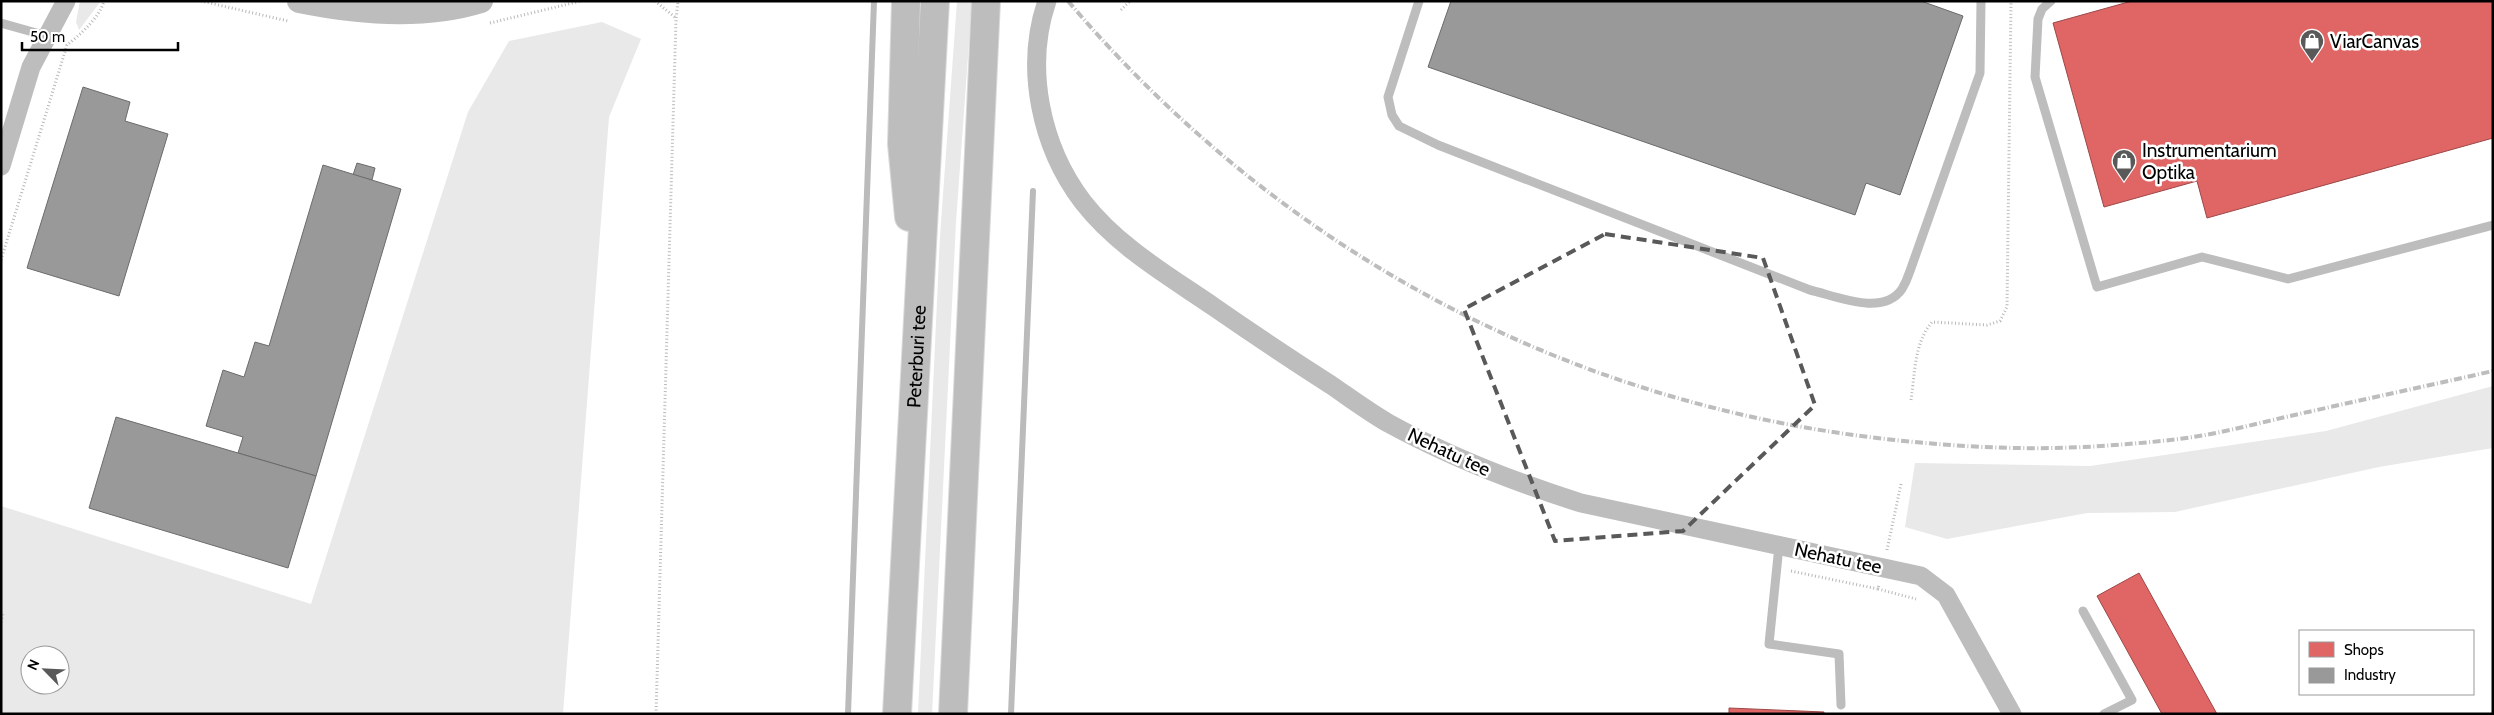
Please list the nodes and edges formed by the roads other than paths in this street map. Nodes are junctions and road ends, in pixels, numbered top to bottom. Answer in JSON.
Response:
{"nodes":[{"id":1,"x":66,"y":1,"type":"edge"},
{"id":2,"x":299,"y":1,"type":"edge"},
{"id":3,"x":481,"y":1,"type":"edge"},
{"id":4,"x":906,"y":1,"type":"edge"},
{"id":5,"x":935,"y":1,"type":"edge"},
{"id":6,"x":986,"y":1,"type":"edge"},
{"id":7,"x":1047,"y":1,"type":"edge"},
{"id":8,"x":1419,"y":1,"type":"edge"},
{"id":9,"x":1981,"y":1,"type":"edge"},
{"id":10,"x":2051,"y":1,"type":"edge"},
{"id":11,"x":1,"y":23,"type":"edge"},
{"id":12,"x":47,"y":36,"type":"junction"},
{"id":13,"x":1,"y":166,"type":"edge"},
{"id":14,"x":2493,"y":226,"type":"edge"},
{"id":15,"x":918,"y":295,"type":"junction"},
{"id":16,"x":1779,"y":546,"type":"junction"},
{"id":17,"x":2083,"y":611,"type":"dead end"},
{"id":18,"x":1841,"y":705,"type":"dead end"},
{"id":19,"x":897,"y":714,"type":"edge"},
{"id":20,"x":954,"y":714,"type":"edge"},
{"id":21,"x":2012,"y":714,"type":"edge"},
{"id":22,"x":2104,"y":714,"type":"edge"}],
"edges":[{"from":1,"to":12,"type":"street"},
{"from":2,"to":3,"type":"street"},
{"from":4,"to":15,"type":"highway"},
{"from":5,"to":15,"type":"highway","name":"Peterburi tee"},
{"from":6,"to":20,"type":"highway"},
{"from":7,"to":16,"type":"street","name":"Nehatu tee"},
{"from":8,"to":9,"type":"lane"},
{"from":10,"to":14,"type":"lane"},
{"from":11,"to":12,"type":"lane"},
{"from":12,"to":13,"type":"street"},
{"from":15,"to":19,"type":"highway","name":"Peterburi tee"},
{"from":16,"to":18,"type":"lane"},
{"from":16,"to":21,"type":"street","name":"Nehatu tee"},
{"from":17,"to":22,"type":"lane"}]}
